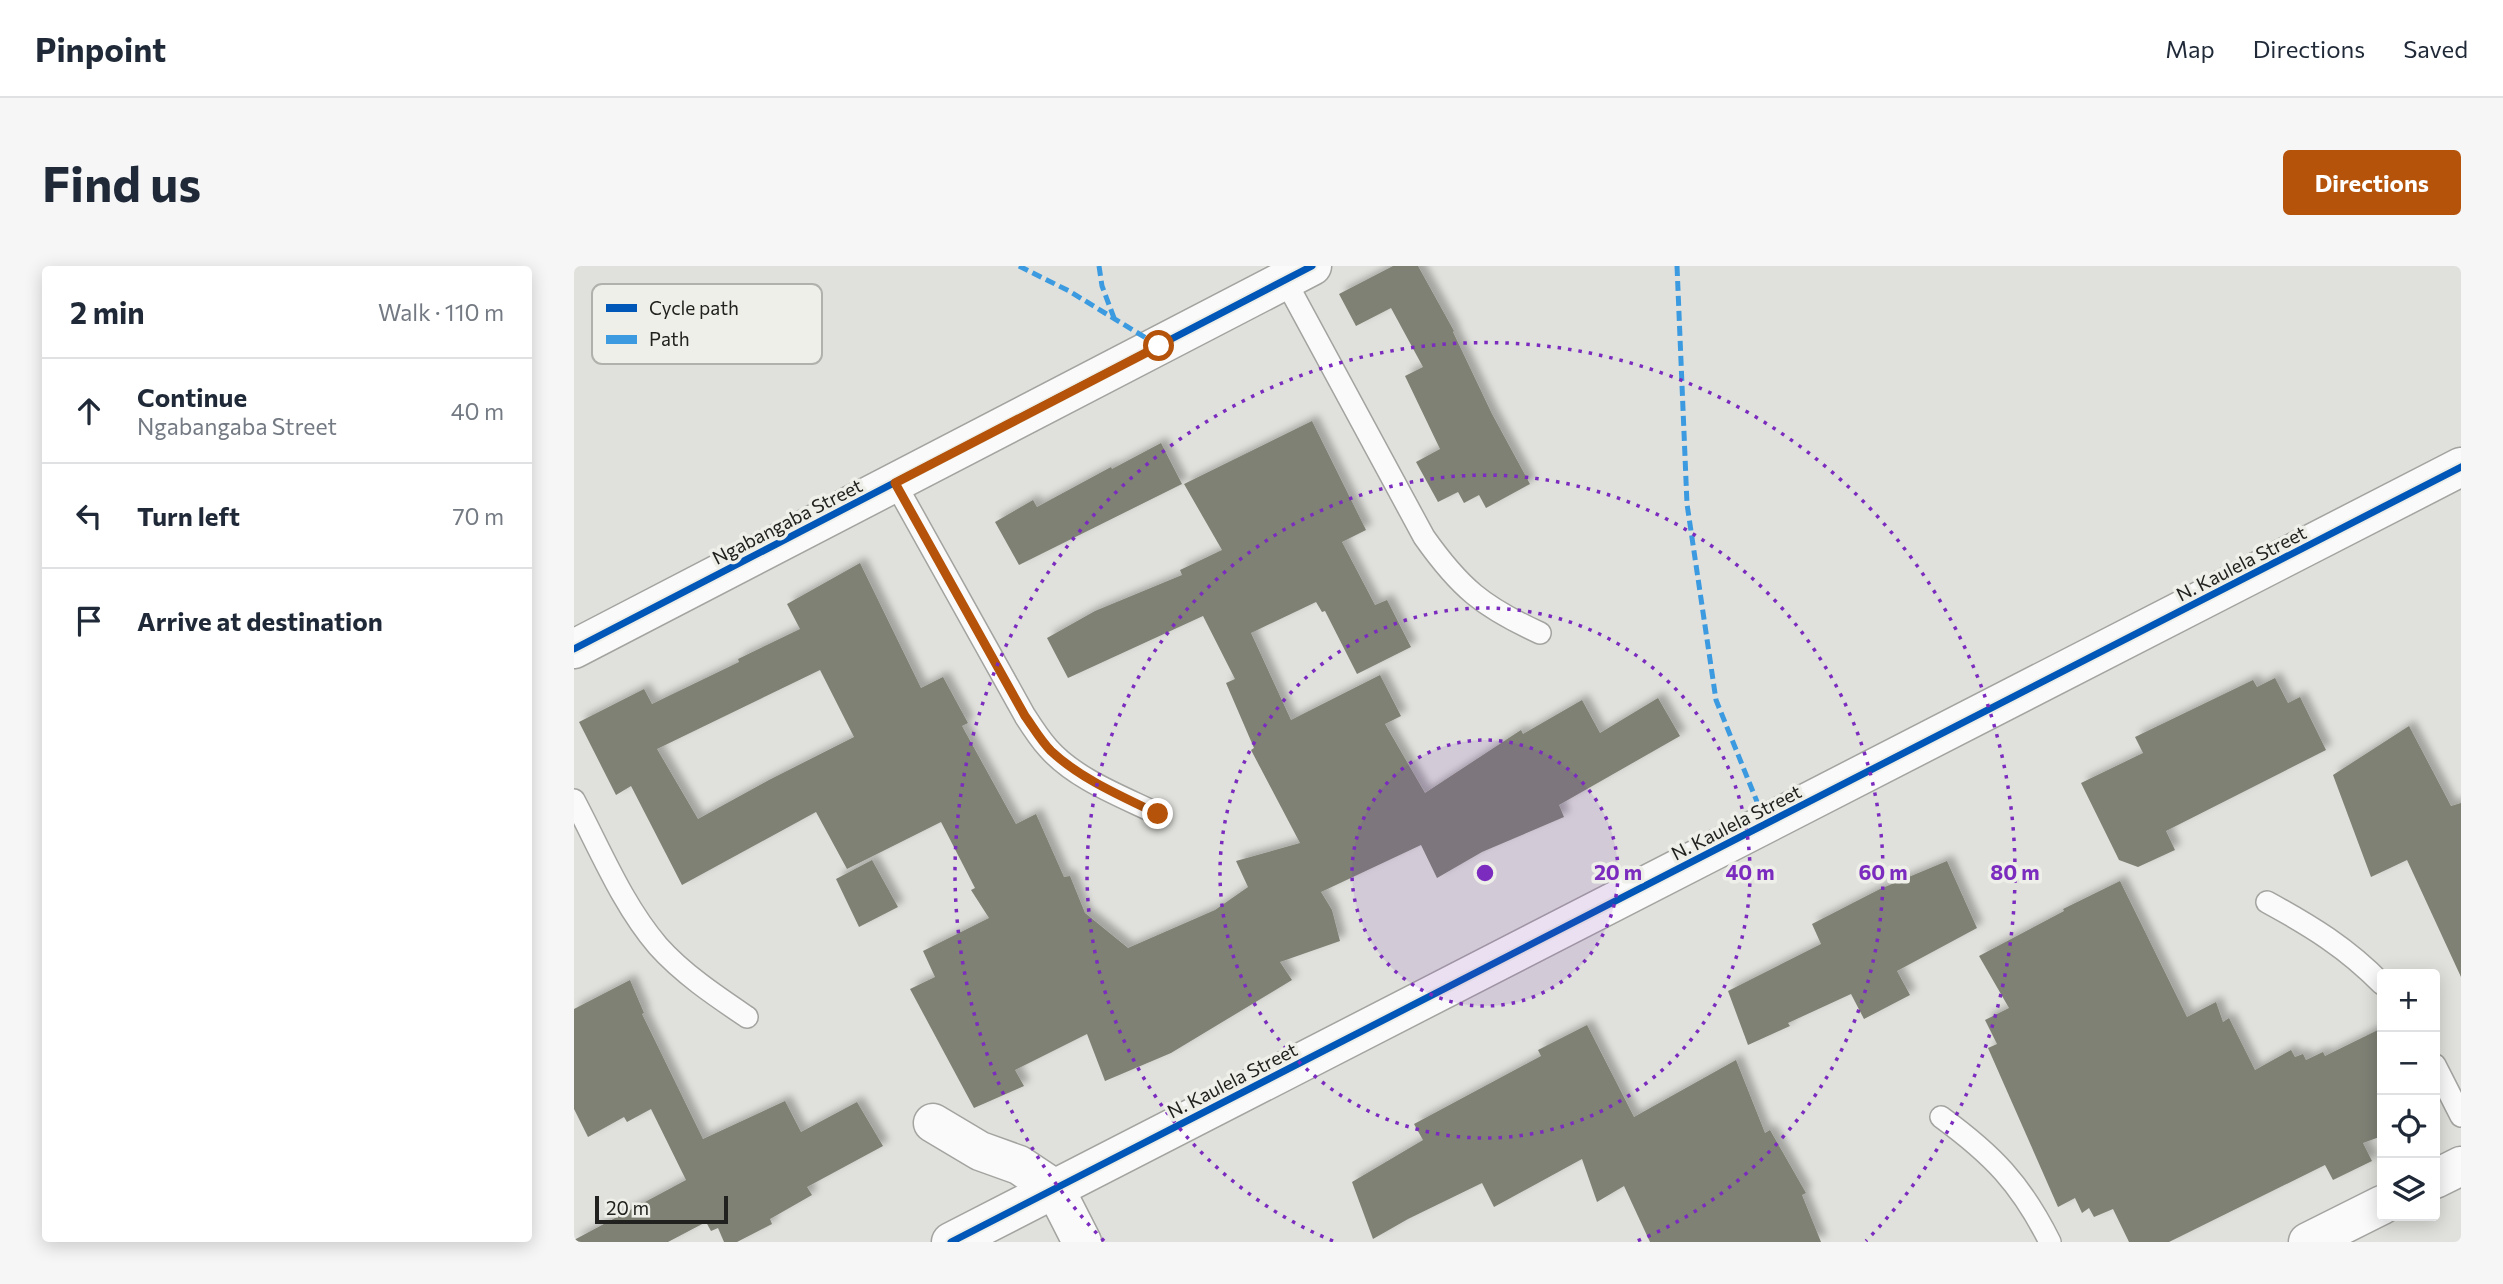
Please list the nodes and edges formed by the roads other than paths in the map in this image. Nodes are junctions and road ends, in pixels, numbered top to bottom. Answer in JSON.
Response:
{"nodes":[{"id":1,"x":1299,"y":273,"type":"edge"},
{"id":2,"x":2461,"y":467,"type":"edge"},
{"id":3,"x":895,"y":483,"type":"junction"},
{"id":4,"x":1540,"y":633,"type":"dead end"},
{"id":5,"x":574,"y":649,"type":"edge"},
{"id":6,"x":574,"y":800,"type":"edge"},
{"id":7,"x":1158,"y":814,"type":"dead end"},
{"id":8,"x":2267,"y":902,"type":"dead end"},
{"id":9,"x":2377,"y":979,"type":"edge"},
{"id":10,"x":747,"y":1017,"type":"dead end"},
{"id":11,"x":2440,"y":1075,"type":"edge"},
{"id":12,"x":2461,"y":1116,"type":"edge"},
{"id":13,"x":1941,"y":1117,"type":"dead end"},
{"id":14,"x":933,"y":1123,"type":"dead end"},
{"id":15,"x":2461,"y":1166,"type":"edge"},
{"id":16,"x":2440,"y":1176,"type":"edge"},
{"id":17,"x":1055,"y":1189,"type":"junction"},
{"id":18,"x":2377,"y":1208,"type":"edge"},
{"id":19,"x":951,"y":1242,"type":"edge"},
{"id":20,"x":1082,"y":1242,"type":"edge"},
{"id":21,"x":2050,"y":1242,"type":"edge"},
{"id":22,"x":2308,"y":1242,"type":"edge"}],
"edges":[{"from":1,"to":3,"type":"street","name":"Ngabangaba Street"},
{"from":1,"to":4,"type":"lane"},
{"from":2,"to":17,"type":"street","name":"N. Kaulela Street"},
{"from":3,"to":5,"type":"street","name":"Ngabangaba Street"},
{"from":3,"to":7,"type":"lane"},
{"from":6,"to":10,"type":"lane"},
{"from":8,"to":9,"type":"lane"},
{"from":11,"to":12,"type":"lane"},
{"from":13,"to":21,"type":"lane"},
{"from":14,"to":17,"type":"street"},
{"from":15,"to":16,"type":"street"},
{"from":17,"to":19,"type":"street","name":"N. Kaulela Street"},
{"from":17,"to":20,"type":"street"},
{"from":18,"to":22,"type":"street"}]}
